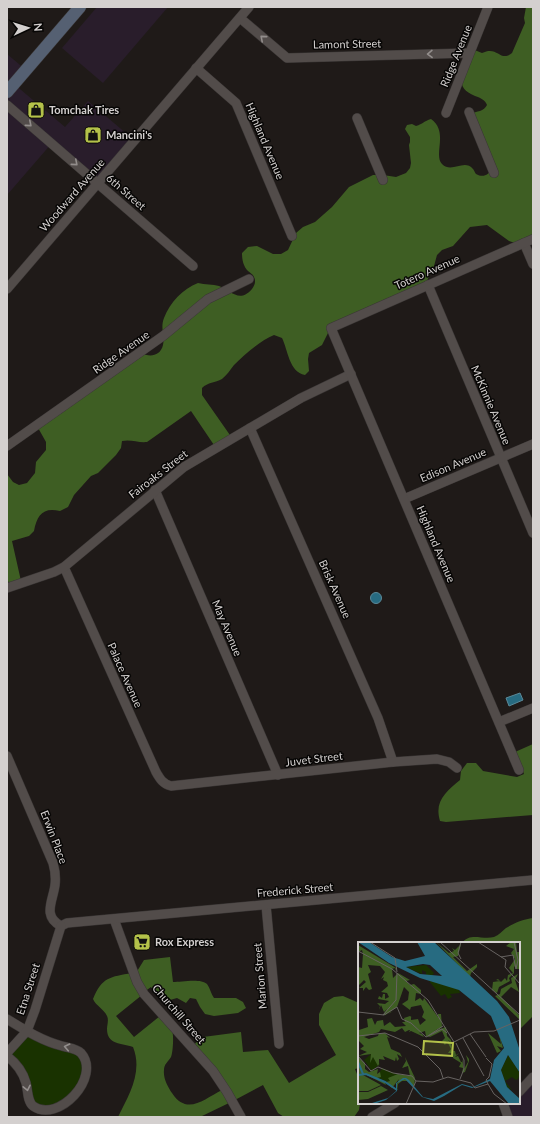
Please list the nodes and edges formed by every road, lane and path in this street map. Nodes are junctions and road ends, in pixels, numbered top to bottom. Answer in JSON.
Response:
{"nodes":[{"id":1,"x":80,"y":7,"type":"edge"},
{"id":2,"x":249,"y":7,"type":"edge"},
{"id":3,"x":488,"y":7,"type":"edge"},
{"id":4,"x":240,"y":18,"type":"junction"},
{"id":5,"x":469,"y":53,"type":"junction"},
{"id":6,"x":196,"y":68,"type":"junction"},
{"id":7,"x":7,"y":92,"type":"edge"},
{"id":8,"x":7,"y":105,"type":"edge"},
{"id":9,"x":469,"y":112,"type":"dead end"},
{"id":10,"x":446,"y":113,"type":"dead end"},
{"id":11,"x":357,"y":118,"type":"dead end"},
{"id":12,"x":494,"y":173,"type":"dead end"},
{"id":13,"x":383,"y":180,"type":"dead end"},
{"id":14,"x":98,"y":183,"type":"junction"},
{"id":15,"x":292,"y":236,"type":"dead end"},
{"id":16,"x":533,"y":239,"type":"edge"},
{"id":17,"x":524,"y":243,"type":"junction"},
{"id":18,"x":533,"y":264,"type":"edge"},
{"id":19,"x":193,"y":266,"type":"dead end"},
{"id":20,"x":248,"y":279,"type":"dead end"},
{"id":21,"x":428,"y":285,"type":"junction"},
{"id":22,"x":7,"y":289,"type":"edge"},
{"id":23,"x":331,"y":328,"type":"joint"},
{"id":24,"x":351,"y":374,"type":"junction"},
{"id":25,"x":250,"y":428,"type":"junction"},
{"id":26,"x":533,"y":444,"type":"edge"},
{"id":27,"x":7,"y":446,"type":"edge"},
{"id":28,"x":501,"y":458,"type":"junction"},
{"id":29,"x":155,"y":490,"type":"junction"},
{"id":30,"x":404,"y":499,"type":"junction"},
{"id":31,"x":533,"y":533,"type":"edge"},
{"id":32,"x":64,"y":567,"type":"junction"},
{"id":33,"x":7,"y":588,"type":"edge"},
{"id":34,"x":533,"y":708,"type":"edge"},
{"id":35,"x":499,"y":722,"type":"junction"},
{"id":36,"x":7,"y":756,"type":"edge"},
{"id":37,"x":393,"y":762,"type":"junction"},
{"id":38,"x":457,"y":768,"type":"dead end"},
{"id":39,"x":519,"y":770,"type":"dead end"},
{"id":40,"x":278,"y":775,"type":"junction"},
{"id":41,"x":171,"y":786,"type":"joint"},
{"id":42,"x":533,"y":880,"type":"edge"},
{"id":43,"x":266,"y":905,"type":"junction"},
{"id":44,"x":114,"y":919,"type":"junction"},
{"id":45,"x":61,"y":926,"type":"junction"},
{"id":46,"x":7,"y":1019,"type":"edge"},
{"id":47,"x":27,"y":1031,"type":"junction"},
{"id":48,"x":279,"y":1044,"type":"dead end"},
{"id":49,"x":7,"y":1055,"type":"edge"},
{"id":50,"x":533,"y":1077,"type":"edge"},
{"id":51,"x":520,"y":1091,"type":"edge"},
{"id":52,"x":393,"y":1104,"type":"edge"},
{"id":53,"x":505,"y":1104,"type":"edge"},
{"id":54,"x":241,"y":1117,"type":"edge"},
{"id":55,"x":372,"y":1117,"type":"edge"},
{"id":56,"x":508,"y":1117,"type":"edge"}],
"edges":[{"from":1,"to":7,"type":"street"},
{"from":2,"to":4,"type":"street","name":"Woodward Avenue"},
{"from":3,"to":5,"type":"street","name":"Ridge Avenue"},
{"from":5,"to":4,"type":"street","name":"Lamont Street","one_way":true},
{"from":4,"to":6,"type":"street","name":"Woodward Avenue"},
{"from":5,"to":10,"type":"street","name":"Ridge Avenue"},
{"from":6,"to":14,"type":"street","name":"Woodward Avenue"},
{"from":6,"to":15,"type":"street","name":"Highland Avenue"},
{"from":8,"to":14,"type":"street","name":"6th Street","one_way":true},
{"from":9,"to":12,"type":"street"},
{"from":11,"to":13,"type":"street"},
{"from":14,"to":19,"type":"street","name":"6th Street"},
{"from":14,"to":22,"type":"street","name":"Woodward Avenue"},
{"from":16,"to":17,"type":"street","name":"Totero Avenue"},
{"from":17,"to":18,"type":"street"},
{"from":17,"to":21,"type":"street","name":"Totero Avenue"},
{"from":20,"to":27,"type":"street","name":"Ridge Avenue"},
{"from":21,"to":23,"type":"street","name":"Totero Avenue"},
{"from":21,"to":28,"type":"street","name":"McKinnie Avenue"},
{"from":23,"to":24,"type":"street","name":"Highland Avenue"},
{"from":24,"to":25,"type":"street","name":"Fairoaks Street"},
{"from":24,"to":30,"type":"street","name":"Highland Avenue"},
{"from":25,"to":29,"type":"street","name":"Fairoaks Street"},
{"from":25,"to":37,"type":"street","name":"Brisk Avenue"},
{"from":26,"to":28,"type":"street","name":"Edison Avenue"},
{"from":28,"to":30,"type":"street","name":"Edison Avenue"},
{"from":28,"to":31,"type":"street","name":"McKinnie Avenue"},
{"from":29,"to":32,"type":"street","name":"Fairoaks Street"},
{"from":29,"to":40,"type":"street","name":"May Avenue"},
{"from":30,"to":35,"type":"street","name":"Highland Avenue"},
{"from":32,"to":33,"type":"street","name":"Fairoaks Street"},
{"from":32,"to":41,"type":"street","name":"Palace Avenue"},
{"from":34,"to":35,"type":"street"},
{"from":35,"to":39,"type":"street","name":"Highland Avenue"},
{"from":36,"to":45,"type":"street","name":"Erwin Place"},
{"from":37,"to":38,"type":"street","name":"Juvet Street"},
{"from":37,"to":40,"type":"street","name":"Juvet Street"},
{"from":40,"to":41,"type":"street","name":"Juvet Street"},
{"from":42,"to":43,"type":"street","name":"Frederick Street"},
{"from":43,"to":44,"type":"street","name":"Frederick Street"},
{"from":43,"to":48,"type":"street","name":"Marion Street"},
{"from":44,"to":45,"type":"street","name":"Frederick Street"},
{"from":44,"to":54,"type":"street","name":"Churchill Street"},
{"from":45,"to":47,"type":"street","name":"Etna Street"},
{"from":46,"to":47,"type":"street"},
{"from":47,"to":49,"type":"street","name":"Etna Street"},
{"from":49,"to":47,"type":"street","one_way":true},
{"from":50,"to":51,"type":"street"},
{"from":52,"to":55,"type":"street"},
{"from":53,"to":56,"type":"street"}]}
